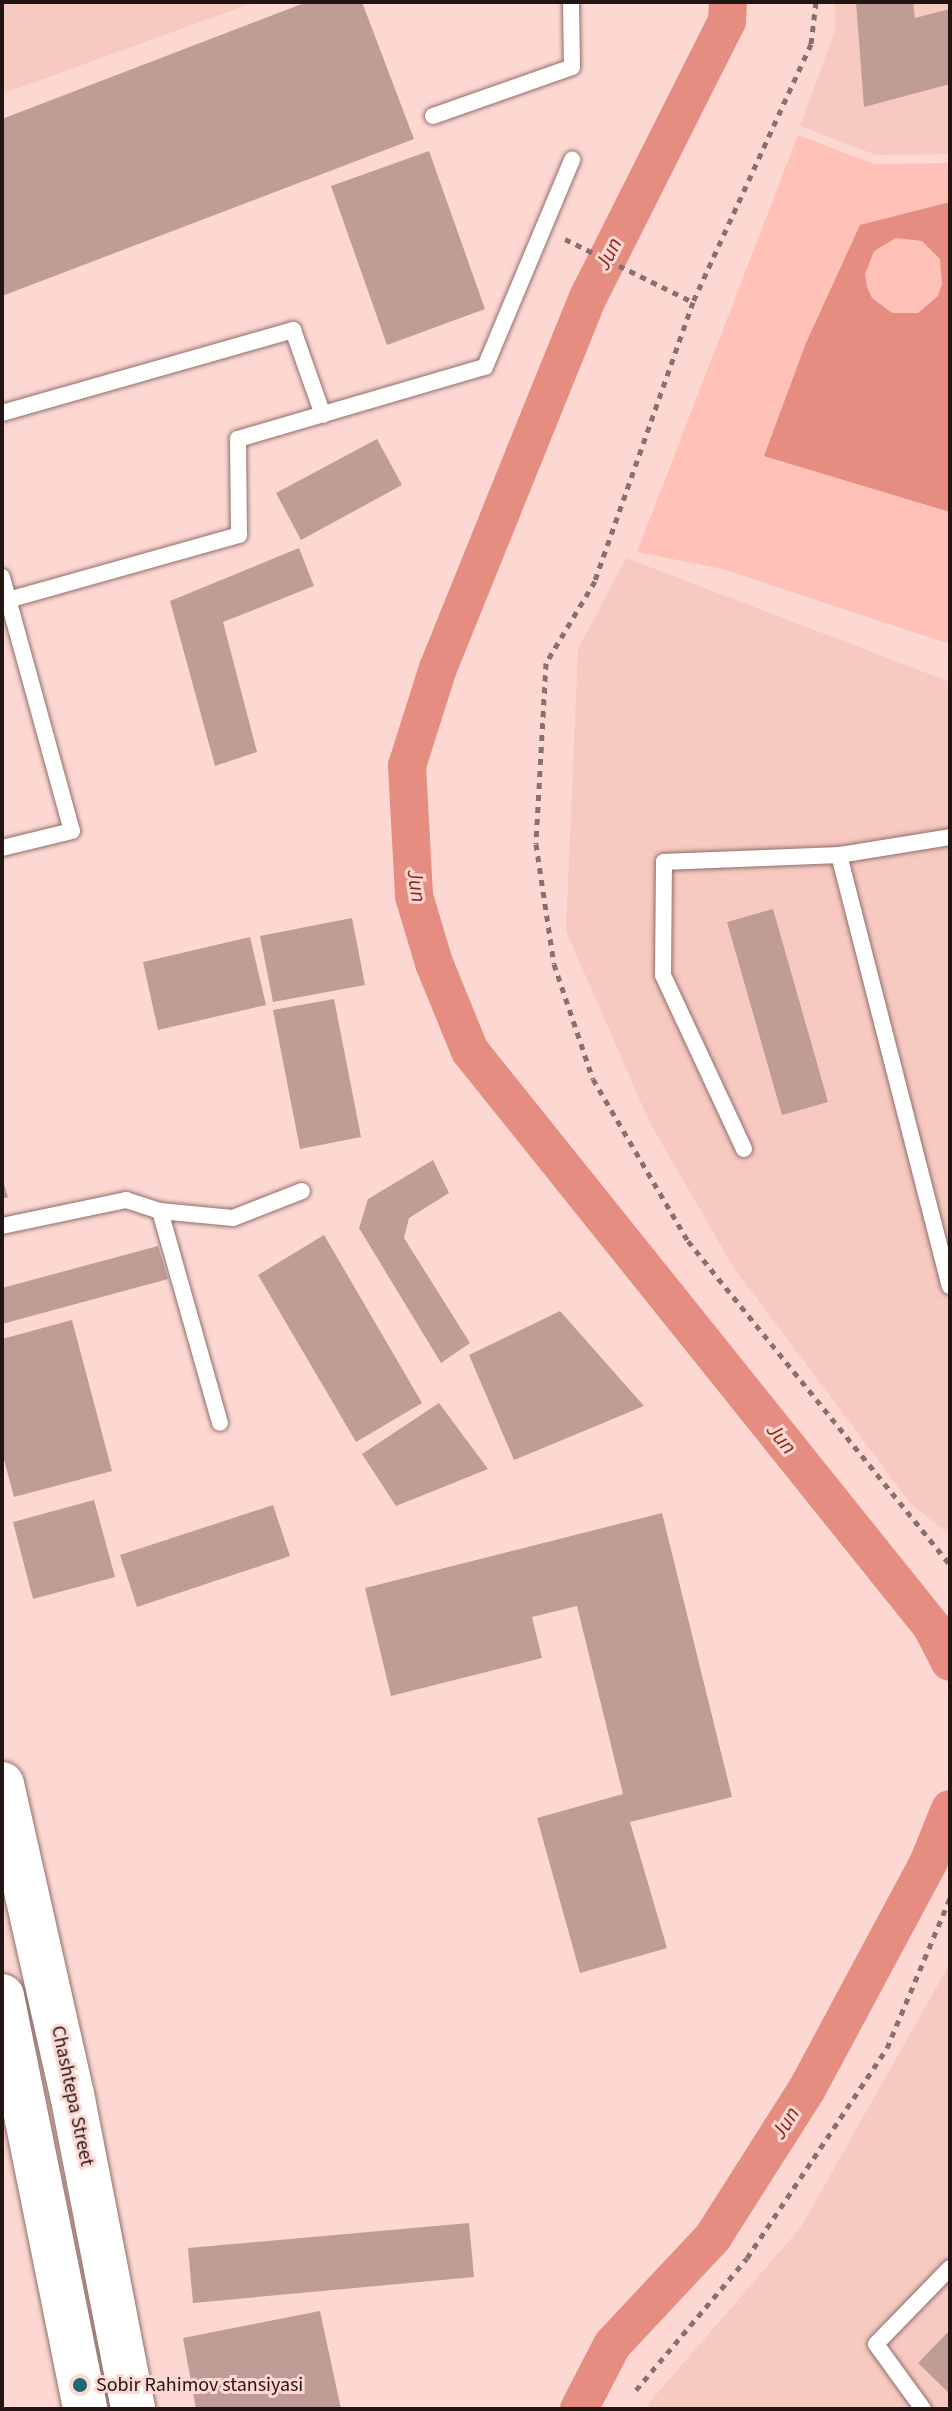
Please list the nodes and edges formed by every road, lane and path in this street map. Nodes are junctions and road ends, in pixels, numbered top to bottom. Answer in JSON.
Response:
{"nodes":[{"id":1,"x":571,"y":2,"type":"edge"},
{"id":2,"x":816,"y":2,"type":"edge"},
{"id":3,"x":433,"y":116,"type":"dead end"},
{"id":4,"x":572,"y":160,"type":"dead end"},
{"id":5,"x":562,"y":238,"type":"dead end"},
{"id":6,"x":693,"y":302,"type":"junction"},
{"id":7,"x":2,"y":413,"type":"edge"},
{"id":8,"x":323,"y":415,"type":"junction"},
{"id":9,"x":2,"y":577,"type":"edge"},
{"id":10,"x":8,"y":600,"type":"junction"},
{"id":11,"x":950,"y":837,"type":"edge"},
{"id":12,"x":2,"y":848,"type":"edge"},
{"id":13,"x":839,"y":855,"type":"junction"},
{"id":14,"x":744,"y":1149,"type":"dead end"},
{"id":15,"x":302,"y":1191,"type":"dead end"},
{"id":16,"x":160,"y":1211,"type":"junction"},
{"id":17,"x":2,"y":1226,"type":"edge"},
{"id":18,"x":950,"y":1286,"type":"edge"},
{"id":19,"x":220,"y":1423,"type":"dead end"},
{"id":20,"x":950,"y":1565,"type":"edge"},
{"id":21,"x":2,"y":1784,"type":"edge"},
{"id":22,"x":950,"y":1898,"type":"edge"},
{"id":23,"x":2,"y":1996,"type":"edge"},
{"id":24,"x":950,"y":2268,"type":"edge"},
{"id":25,"x":636,"y":2390,"type":"dead end"},
{"id":26,"x":85,"y":2409,"type":"edge"},
{"id":27,"x":133,"y":2409,"type":"edge"},
{"id":28,"x":923,"y":2409,"type":"edge"}],
"edges":[{"from":1,"to":3,"type":"lane"},
{"from":2,"to":6,"type":"path"},
{"from":4,"to":8,"type":"lane"},
{"from":5,"to":6,"type":"path"},
{"from":6,"to":20,"type":"path"},
{"from":7,"to":8,"type":"lane"},
{"from":8,"to":10,"type":"lane"},
{"from":9,"to":10,"type":"lane"},
{"from":10,"to":12,"type":"lane"},
{"from":11,"to":13,"type":"lane"},
{"from":13,"to":14,"type":"lane"},
{"from":13,"to":18,"type":"lane"},
{"from":15,"to":16,"type":"lane"},
{"from":16,"to":17,"type":"lane"},
{"from":16,"to":19,"type":"lane"},
{"from":21,"to":27,"type":"main road","name":"Chashtepa Street"},
{"from":22,"to":25,"type":"path"},
{"from":23,"to":26,"type":"main road"},
{"from":24,"to":28,"type":"lane"}]}
